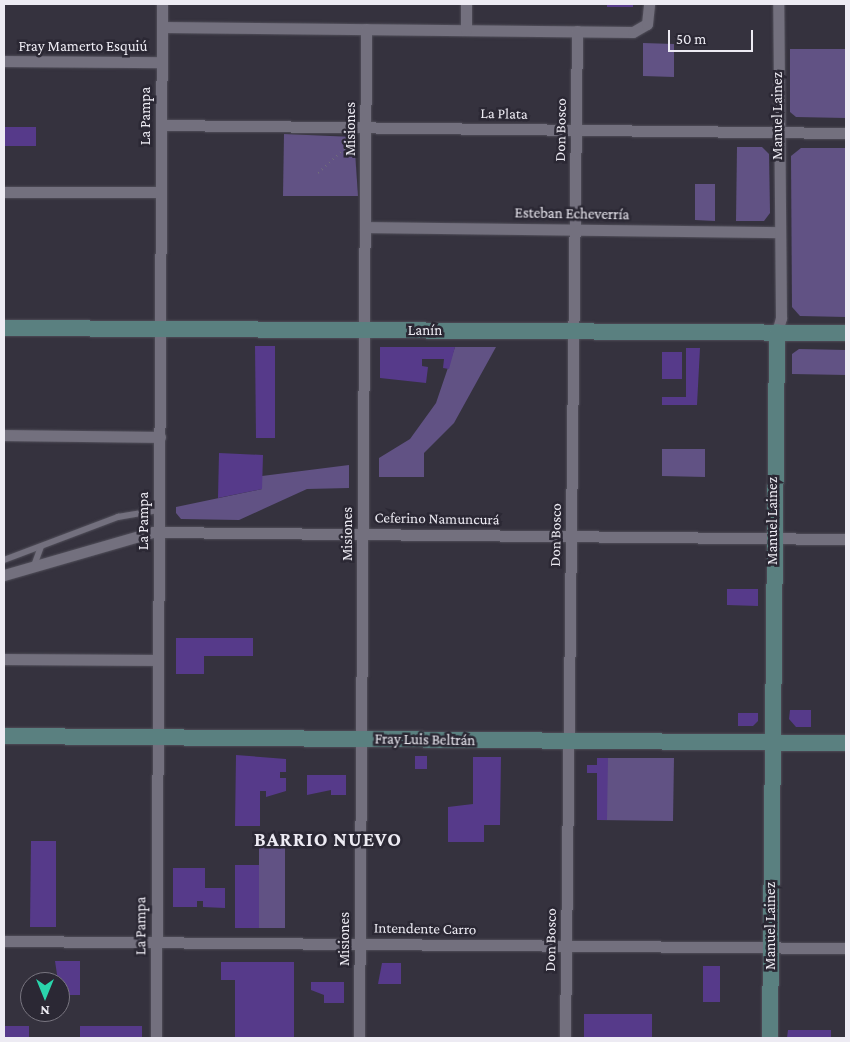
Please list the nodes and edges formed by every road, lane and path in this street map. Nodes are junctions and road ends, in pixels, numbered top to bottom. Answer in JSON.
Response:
{"nodes":[{"id":1,"x":162,"y":4,"type":"edge"},
{"id":2,"x":466,"y":4,"type":"edge"},
{"id":3,"x":649,"y":4,"type":"edge"},
{"id":4,"x":778,"y":4,"type":"edge"},
{"id":5,"x":162,"y":27,"type":"junction"},
{"id":6,"x":366,"y":29,"type":"junction"},
{"id":7,"x":466,"y":30,"type":"junction"},
{"id":8,"x":577,"y":32,"type":"junction"},
{"id":9,"x":4,"y":61,"type":"edge"},
{"id":10,"x":162,"y":62,"type":"junction"},
{"id":11,"x":161,"y":125,"type":"junction"},
{"id":12,"x":366,"y":127,"type":"junction"},
{"id":13,"x":576,"y":129,"type":"junction"},
{"id":14,"x":778,"y":132,"type":"junction"},
{"id":15,"x":846,"y":132,"type":"edge"},
{"id":16,"x":342,"y":139,"type":"dead end"},
{"id":17,"x":318,"y":173,"type":"dead end"},
{"id":18,"x":4,"y":192,"type":"edge"},
{"id":19,"x":161,"y":192,"type":"junction"},
{"id":20,"x":365,"y":227,"type":"junction"},
{"id":21,"x":575,"y":229,"type":"junction"},
{"id":22,"x":780,"y":232,"type":"junction"},
{"id":23,"x":4,"y":328,"type":"edge"},
{"id":24,"x":160,"y":329,"type":"junction"},
{"id":25,"x":364,"y":330,"type":"junction"},
{"id":26,"x":574,"y":331,"type":"junction"},
{"id":27,"x":777,"y":332,"type":"junction"},
{"id":28,"x":846,"y":333,"type":"edge"},
{"id":29,"x":4,"y":436,"type":"edge"},
{"id":30,"x":160,"y":437,"type":"junction"},
{"id":31,"x":159,"y":510,"type":"junction"},
{"id":32,"x":159,"y":532,"type":"junction"},
{"id":33,"x":363,"y":534,"type":"junction"},
{"id":34,"x":571,"y":536,"type":"junction"},
{"id":35,"x":773,"y":538,"type":"junction"},
{"id":36,"x":846,"y":539,"type":"edge"},
{"id":37,"x":40,"y":547,"type":"junction"},
{"id":38,"x":4,"y":560,"type":"edge"},
{"id":39,"x":34,"y":567,"type":"junction"},
{"id":40,"x":4,"y":575,"type":"edge"},
{"id":41,"x":4,"y":659,"type":"edge"},
{"id":42,"x":158,"y":660,"type":"junction"},
{"id":43,"x":4,"y":736,"type":"edge"},
{"id":44,"x":158,"y":737,"type":"junction"},
{"id":45,"x":361,"y":739,"type":"junction"},
{"id":46,"x":568,"y":741,"type":"junction"},
{"id":47,"x":772,"y":743,"type":"junction"},
{"id":48,"x":846,"y":743,"type":"edge"},
{"id":49,"x":4,"y":941,"type":"edge"},
{"id":50,"x":156,"y":942,"type":"junction"},
{"id":51,"x":360,"y":944,"type":"junction"},
{"id":52,"x":566,"y":946,"type":"junction"},
{"id":53,"x":770,"y":948,"type":"junction"},
{"id":54,"x":846,"y":948,"type":"edge"},
{"id":55,"x":156,"y":1038,"type":"edge"},
{"id":56,"x":359,"y":1038,"type":"edge"},
{"id":57,"x":565,"y":1038,"type":"edge"},
{"id":58,"x":770,"y":1038,"type":"edge"}],
"edges":[{"from":1,"to":5,"type":"street","name":"La Pampa"},
{"from":2,"to":7,"type":"street"},
{"from":3,"to":8,"type":"street","name":"Fray Mamerto Esquiú"},
{"from":4,"to":14,"type":"street","name":"Manuel Lainez"},
{"from":5,"to":6,"type":"street","name":"Fray Mamerto Esquiú"},
{"from":5,"to":10,"type":"street","name":"La Pampa"},
{"from":6,"to":7,"type":"street","name":"Fray Mamerto Esquiú"},
{"from":6,"to":12,"type":"street","name":"Misiones"},
{"from":7,"to":8,"type":"street","name":"Fray Mamerto Esquiú"},
{"from":8,"to":13,"type":"street","name":"Don Bosco"},
{"from":9,"to":10,"type":"street","name":"Fray Mamerto Esquiú"},
{"from":10,"to":11,"type":"street","name":"La Pampa"},
{"from":11,"to":12,"type":"street","name":"La Plata"},
{"from":11,"to":19,"type":"street","name":"La Pampa"},
{"from":12,"to":13,"type":"street","name":"La Plata"},
{"from":12,"to":20,"type":"street","name":"Misiones"},
{"from":13,"to":14,"type":"street","name":"La Plata"},
{"from":13,"to":21,"type":"street","name":"Don Bosco"},
{"from":14,"to":15,"type":"street","name":"La Plata"},
{"from":14,"to":22,"type":"street","name":"Manuel Lainez"},
{"from":16,"to":17,"type":"path"},
{"from":18,"to":19,"type":"street"},
{"from":19,"to":24,"type":"street","name":"La Pampa"},
{"from":20,"to":21,"type":"street","name":"Esteban Echeverría"},
{"from":20,"to":25,"type":"street","name":"Misiones"},
{"from":21,"to":22,"type":"street","name":"Esteban Echeverría"},
{"from":21,"to":26,"type":"street","name":"Don Bosco"},
{"from":22,"to":27,"type":"street","name":"Manuel Lainez"},
{"from":23,"to":24,"type":"street","name":"Lanín"},
{"from":24,"to":25,"type":"street","name":"Lanín"},
{"from":24,"to":30,"type":"street","name":"La Pampa"},
{"from":25,"to":26,"type":"street","name":"Lanín"},
{"from":25,"to":33,"type":"street","name":"Misiones"},
{"from":26,"to":27,"type":"street","name":"Lanín"},
{"from":26,"to":34,"type":"street","name":"Don Bosco"},
{"from":27,"to":28,"type":"street","name":"Lanín"},
{"from":27,"to":35,"type":"street","name":"Manuel Lainez"},
{"from":29,"to":30,"type":"street"},
{"from":30,"to":31,"type":"street","name":"La Pampa"},
{"from":31,"to":32,"type":"street","name":"La Pampa"},
{"from":31,"to":37,"type":"lane"},
{"from":32,"to":33,"type":"street","name":"Ceferino Namuncurá"},
{"from":32,"to":39,"type":"street","name":"Ceferino Namuncurá"},
{"from":32,"to":42,"type":"street","name":"La Pampa"},
{"from":33,"to":34,"type":"street","name":"Ceferino Namuncurá"},
{"from":33,"to":45,"type":"street","name":"Misiones"},
{"from":34,"to":35,"type":"street","name":"Ceferino Namuncurá"},
{"from":34,"to":46,"type":"street","name":"Don Bosco"},
{"from":35,"to":36,"type":"street","name":"Ceferino Namuncurá"},
{"from":35,"to":47,"type":"street","name":"Manuel Lainez"},
{"from":37,"to":38,"type":"lane"},
{"from":37,"to":39,"type":"lane"},
{"from":39,"to":40,"type":"street","name":"Ceferino Namuncurá"},
{"from":41,"to":42,"type":"street"},
{"from":42,"to":44,"type":"street","name":"La Pampa"},
{"from":43,"to":44,"type":"street","name":"Fray Luis Beltrán"},
{"from":44,"to":45,"type":"street","name":"Fray Luis Beltrán"},
{"from":44,"to":50,"type":"street","name":"La Pampa"},
{"from":45,"to":46,"type":"street","name":"Fray Luis Beltrán"},
{"from":45,"to":51,"type":"street","name":"Misiones"},
{"from":46,"to":47,"type":"street","name":"Fray Luis Beltrán"},
{"from":46,"to":52,"type":"street","name":"Don Bosco"},
{"from":47,"to":48,"type":"street","name":"Fray Luis Beltrán"},
{"from":47,"to":53,"type":"street","name":"Manuel Lainez"},
{"from":49,"to":50,"type":"street","name":"Intendente Carro"},
{"from":50,"to":51,"type":"street","name":"Intendente Carro"},
{"from":50,"to":55,"type":"street","name":"La Pampa"},
{"from":51,"to":52,"type":"street","name":"Intendente Carro"},
{"from":51,"to":56,"type":"street","name":"Misiones"},
{"from":52,"to":53,"type":"street","name":"Intendente Carro"},
{"from":52,"to":57,"type":"street","name":"Don Bosco"},
{"from":53,"to":54,"type":"street","name":"Intendente Carro"},
{"from":53,"to":58,"type":"street","name":"Manuel Lainez"}]}
